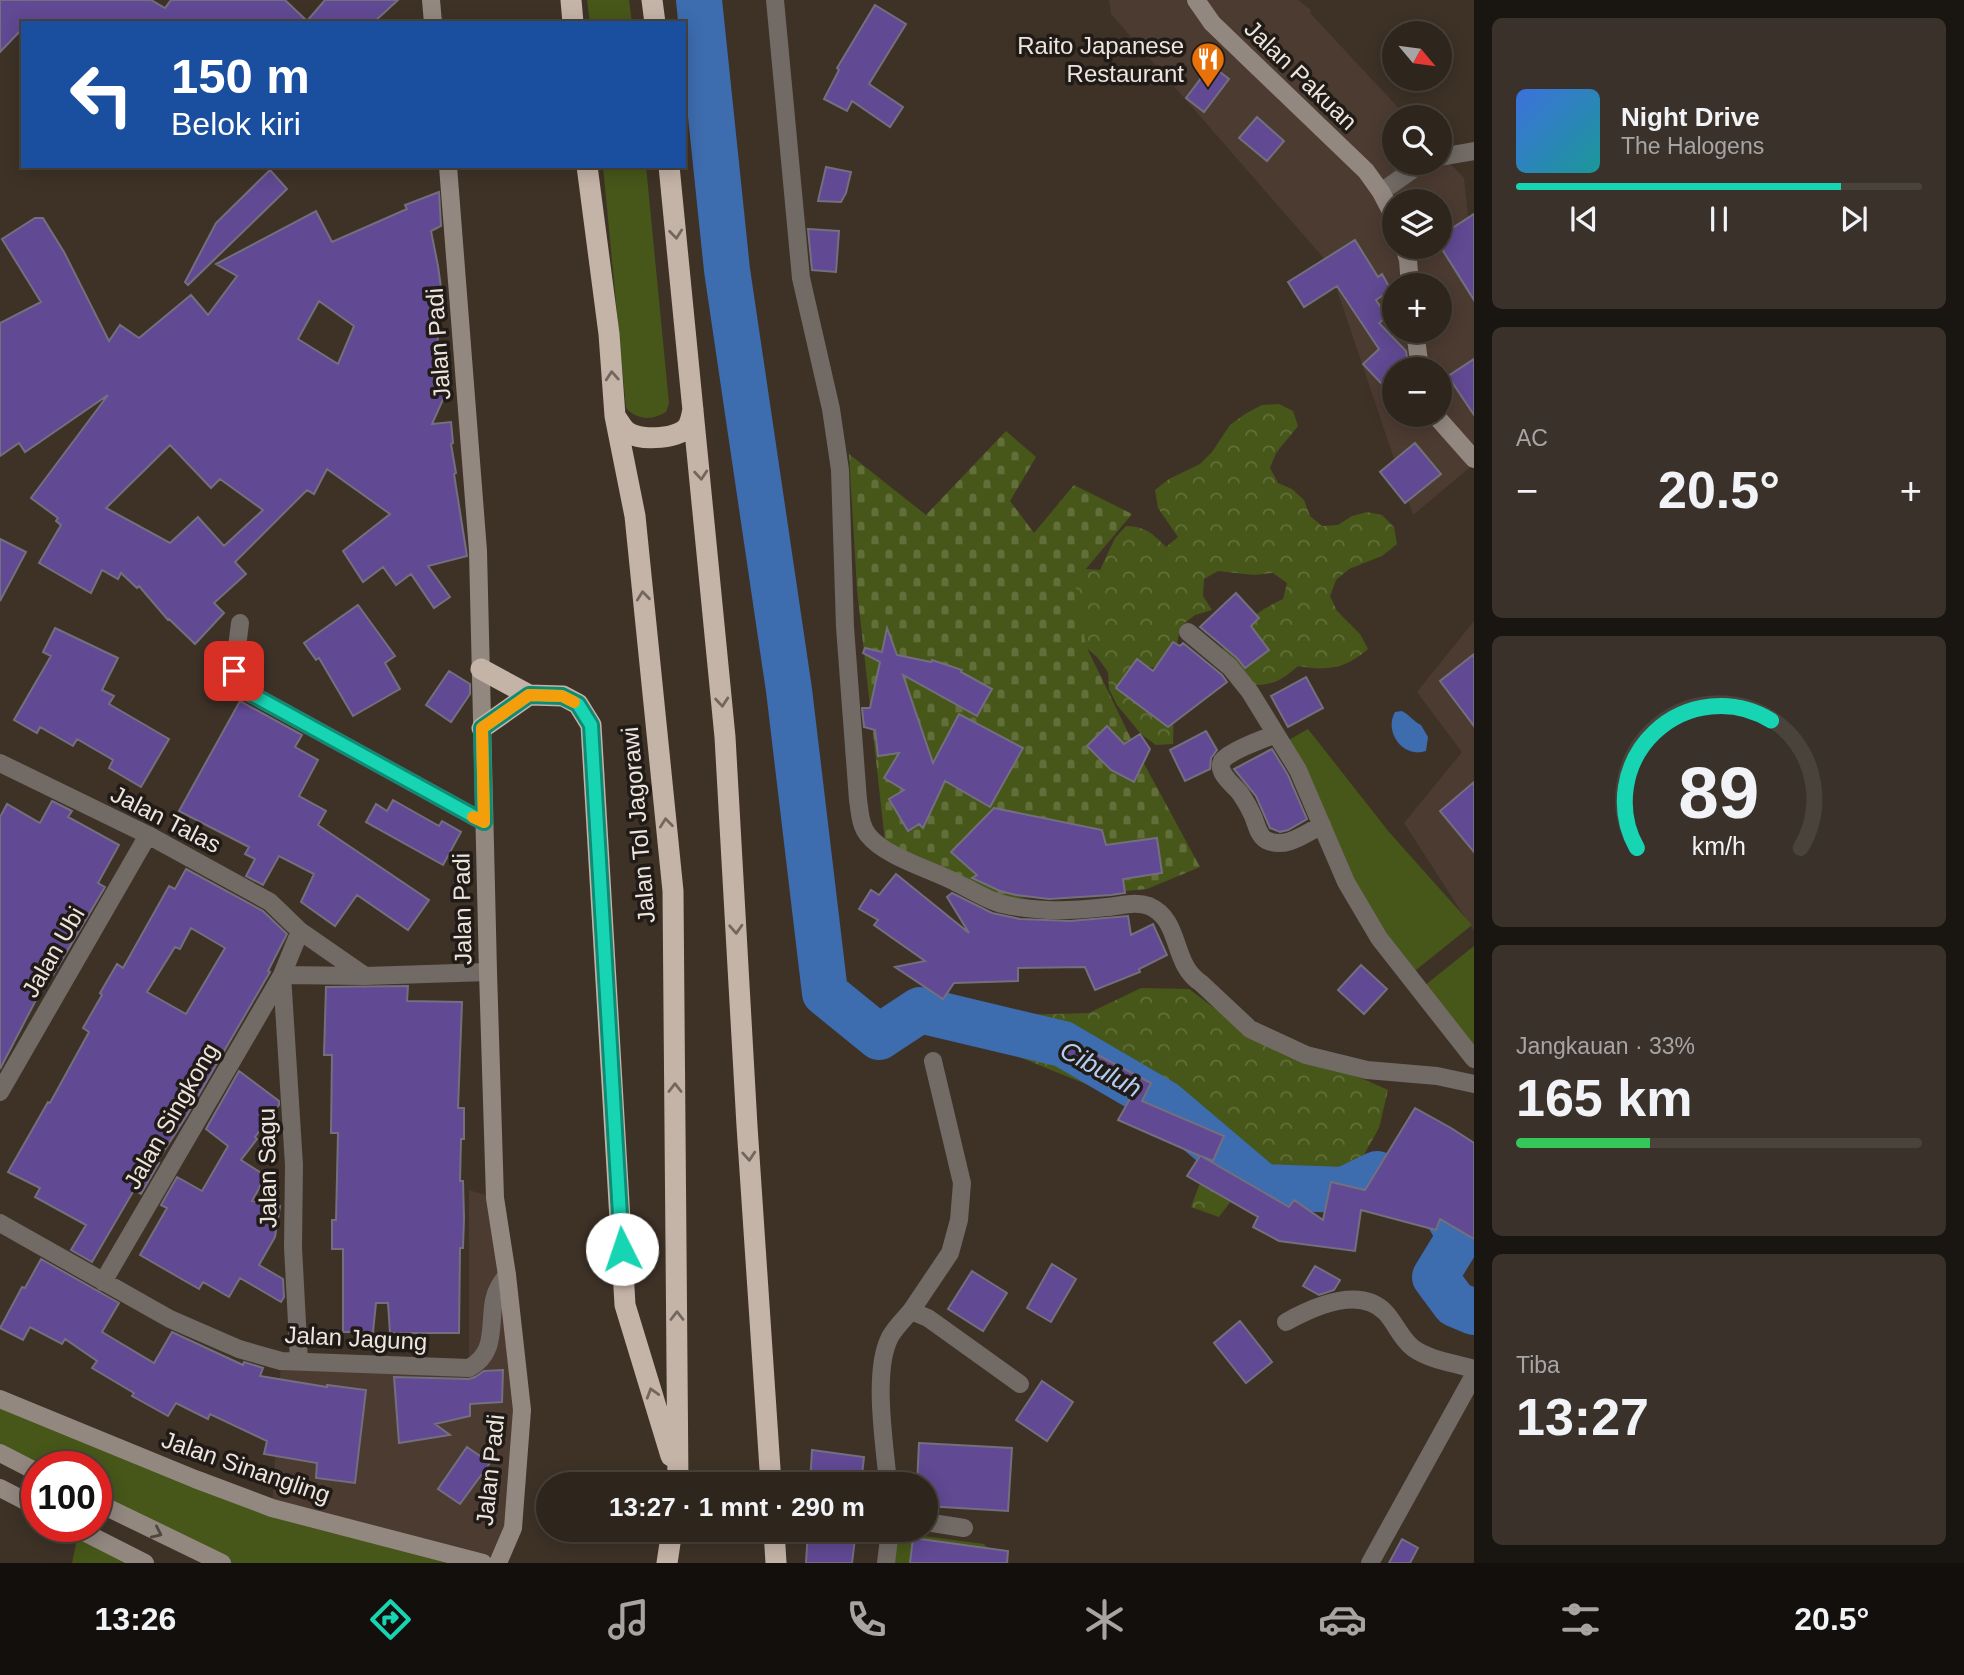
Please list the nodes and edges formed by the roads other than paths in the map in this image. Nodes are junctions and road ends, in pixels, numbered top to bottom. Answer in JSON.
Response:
{"nodes":[{"id":1,"x":431,"y":0,"type":"edge"},
{"id":2,"x":571,"y":0,"type":"edge"},
{"id":3,"x":652,"y":0,"type":"edge"},
{"id":4,"x":775,"y":0,"type":"edge"},
{"id":5,"x":1196,"y":0,"type":"edge"},
{"id":6,"x":433,"y":21,"type":"edge"},
{"id":7,"x":573,"y":21,"type":"edge"},
{"id":8,"x":655,"y":21,"type":"edge"},
{"id":9,"x":1474,"y":151,"type":"edge"},
{"id":10,"x":1452,"y":155,"type":"edge"},
{"id":11,"x":448,"y":168,"type":"edge"},
{"id":12,"x":587,"y":168,"type":"edge"},
{"id":13,"x":669,"y":168,"type":"edge"},
{"id":14,"x":1405,"y":175,"type":"edge"},
{"id":15,"x":1381,"y":192,"type":"joint"},
{"id":16,"x":694,"y":407,"type":"junction"},
{"id":17,"x":615,"y":416,"type":"junction"},
{"id":18,"x":1446,"y":427,"type":"edge"},
{"id":19,"x":1474,"y":458,"type":"edge"},
{"id":20,"x":240,"y":623,"type":"dead end"},
{"id":21,"x":1188,"y":632,"type":"dead end"},
{"id":22,"x":481,"y":669,"type":"junction"},
{"id":23,"x":529,"y":695,"type":"junction"},
{"id":24,"x":482,"y":728,"type":"junction"},
{"id":25,"x":1276,"y":734,"type":"junction"},
{"id":26,"x":0,"y":762,"type":"edge"},
{"id":27,"x":484,"y":822,"type":"junction"},
{"id":28,"x":1322,"y":825,"type":"junction"},
{"id":29,"x":148,"y":835,"type":"junction"},
{"id":30,"x":300,"y":931,"type":"junction"},
{"id":31,"x":488,"y":972,"type":"junction"},
{"id":32,"x":282,"y":975,"type":"junction"},
{"id":33,"x":365,"y":976,"type":"junction"},
{"id":34,"x":1474,"y":1059,"type":"edge"},
{"id":35,"x":933,"y":1061,"type":"dead end"},
{"id":36,"x":1474,"y":1084,"type":"edge"},
{"id":37,"x":0,"y":1092,"type":"edge"},
{"id":38,"x":0,"y":1223,"type":"edge"},
{"id":39,"x":507,"y":1275,"type":"junction"},
{"id":40,"x":103,"y":1282,"type":"junction"},
{"id":41,"x":911,"y":1311,"type":"junction"},
{"id":42,"x":1286,"y":1322,"type":"dead end"},
{"id":43,"x":299,"y":1361,"type":"junction"},
{"id":44,"x":1474,"y":1369,"type":"edge"},
{"id":45,"x":1474,"y":1375,"type":"edge"},
{"id":46,"x":1020,"y":1384,"type":"dead end"},
{"id":47,"x":0,"y":1399,"type":"edge"},
{"id":48,"x":0,"y":1453,"type":"edge"},
{"id":49,"x":21,"y":1464,"type":"edge"},
{"id":50,"x":675,"y":1472,"type":"edge"},
{"id":51,"x":678,"y":1472,"type":"edge"},
{"id":52,"x":770,"y":1472,"type":"edge"},
{"id":53,"x":887,"y":1472,"type":"edge"},
{"id":54,"x":0,"y":1488,"type":"edge"},
{"id":55,"x":21,"y":1499,"type":"edge"},
{"id":56,"x":112,"y":1510,"type":"edge"},
{"id":57,"x":938,"y":1524,"type":"edge"},
{"id":58,"x":964,"y":1528,"type":"dead end"},
{"id":59,"x":104,"y":1542,"type":"edge"},
{"id":60,"x":670,"y":1542,"type":"edge"},
{"id":61,"x":775,"y":1542,"type":"edge"},
{"id":62,"x":889,"y":1542,"type":"edge"},
{"id":63,"x":145,"y":1563,"type":"edge"},
{"id":64,"x":222,"y":1563,"type":"edge"},
{"id":65,"x":483,"y":1563,"type":"edge"},
{"id":66,"x":498,"y":1563,"type":"edge"},
{"id":67,"x":667,"y":1563,"type":"edge"},
{"id":68,"x":776,"y":1563,"type":"edge"},
{"id":69,"x":886,"y":1563,"type":"edge"},
{"id":70,"x":1370,"y":1563,"type":"edge"}],
"edges":[{"from":1,"to":6,"type":"street"},
{"from":2,"to":7,"type":"highway"},
{"from":3,"to":8,"type":"highway"},
{"from":4,"to":36,"type":"street"},
{"from":5,"to":15,"type":"street","name":"Jalan Pakuan"},
{"from":9,"to":10,"type":"street"},
{"from":11,"to":22,"type":"street","name":"Jalan Padi"},
{"from":17,"to":12,"type":"highway","name":"Jalan Tol Jagorawi","one_way":true},
{"from":13,"to":16,"type":"highway","one_way":true},
{"from":14,"to":15,"type":"street"},
{"from":16,"to":17,"type":"highway"},
{"from":16,"to":52,"type":"highway","one_way":true},
{"from":51,"to":17,"type":"highway","name":"Jalan Tol Jagorawi","one_way":true},
{"from":18,"to":19,"type":"street"},
{"from":20,"to":27,"type":"street"},
{"from":21,"to":25,"type":"street"},
{"from":22,"to":23,"type":"highway"},
{"from":22,"to":24,"type":"street","name":"Jalan Padi"},
{"from":23,"to":24,"type":"highway"},
{"from":50,"to":23,"type":"highway","one_way":true},
{"from":24,"to":27,"type":"street","name":"Jalan Padi"},
{"from":25,"to":28,"type":"street"},
{"from":25,"to":28,"type":"street"},
{"from":26,"to":29,"type":"street","name":"Jalan Talas"},
{"from":27,"to":31,"type":"street","name":"Jalan Padi"},
{"from":28,"to":34,"type":"street"},
{"from":29,"to":30,"type":"street","name":"Jalan Talas"},
{"from":29,"to":37,"type":"street","name":"Jalan Ubi"},
{"from":30,"to":32,"type":"street"},
{"from":30,"to":33,"type":"street","name":"Jalan Talas"},
{"from":31,"to":33,"type":"street"},
{"from":31,"to":39,"type":"street","name":"Jalan Padi"},
{"from":32,"to":33,"type":"street"},
{"from":32,"to":40,"type":"street","name":"Jalan Singkong"},
{"from":32,"to":43,"type":"street","name":"Jalan Sagu"},
{"from":35,"to":41,"type":"street"},
{"from":38,"to":40,"type":"street","name":"Jalan Jagung"},
{"from":39,"to":43,"type":"street","name":"Jalan Jagung"},
{"from":39,"to":66,"type":"street","name":"Jalan Padi"},
{"from":40,"to":43,"type":"street","name":"Jalan Jagung"},
{"from":41,"to":46,"type":"street"},
{"from":41,"to":53,"type":"street"},
{"from":42,"to":44,"type":"street"},
{"from":45,"to":70,"type":"street"},
{"from":47,"to":65,"type":"street","name":"Jalan Sinangling"},
{"from":48,"to":49,"type":"street"},
{"from":54,"to":55,"type":"street"},
{"from":56,"to":64,"type":"street","one_way":true},
{"from":57,"to":58,"type":"street"},
{"from":59,"to":63,"type":"street"},
{"from":60,"to":67,"type":"highway"},
{"from":61,"to":68,"type":"highway"},
{"from":62,"to":69,"type":"street"}]}
